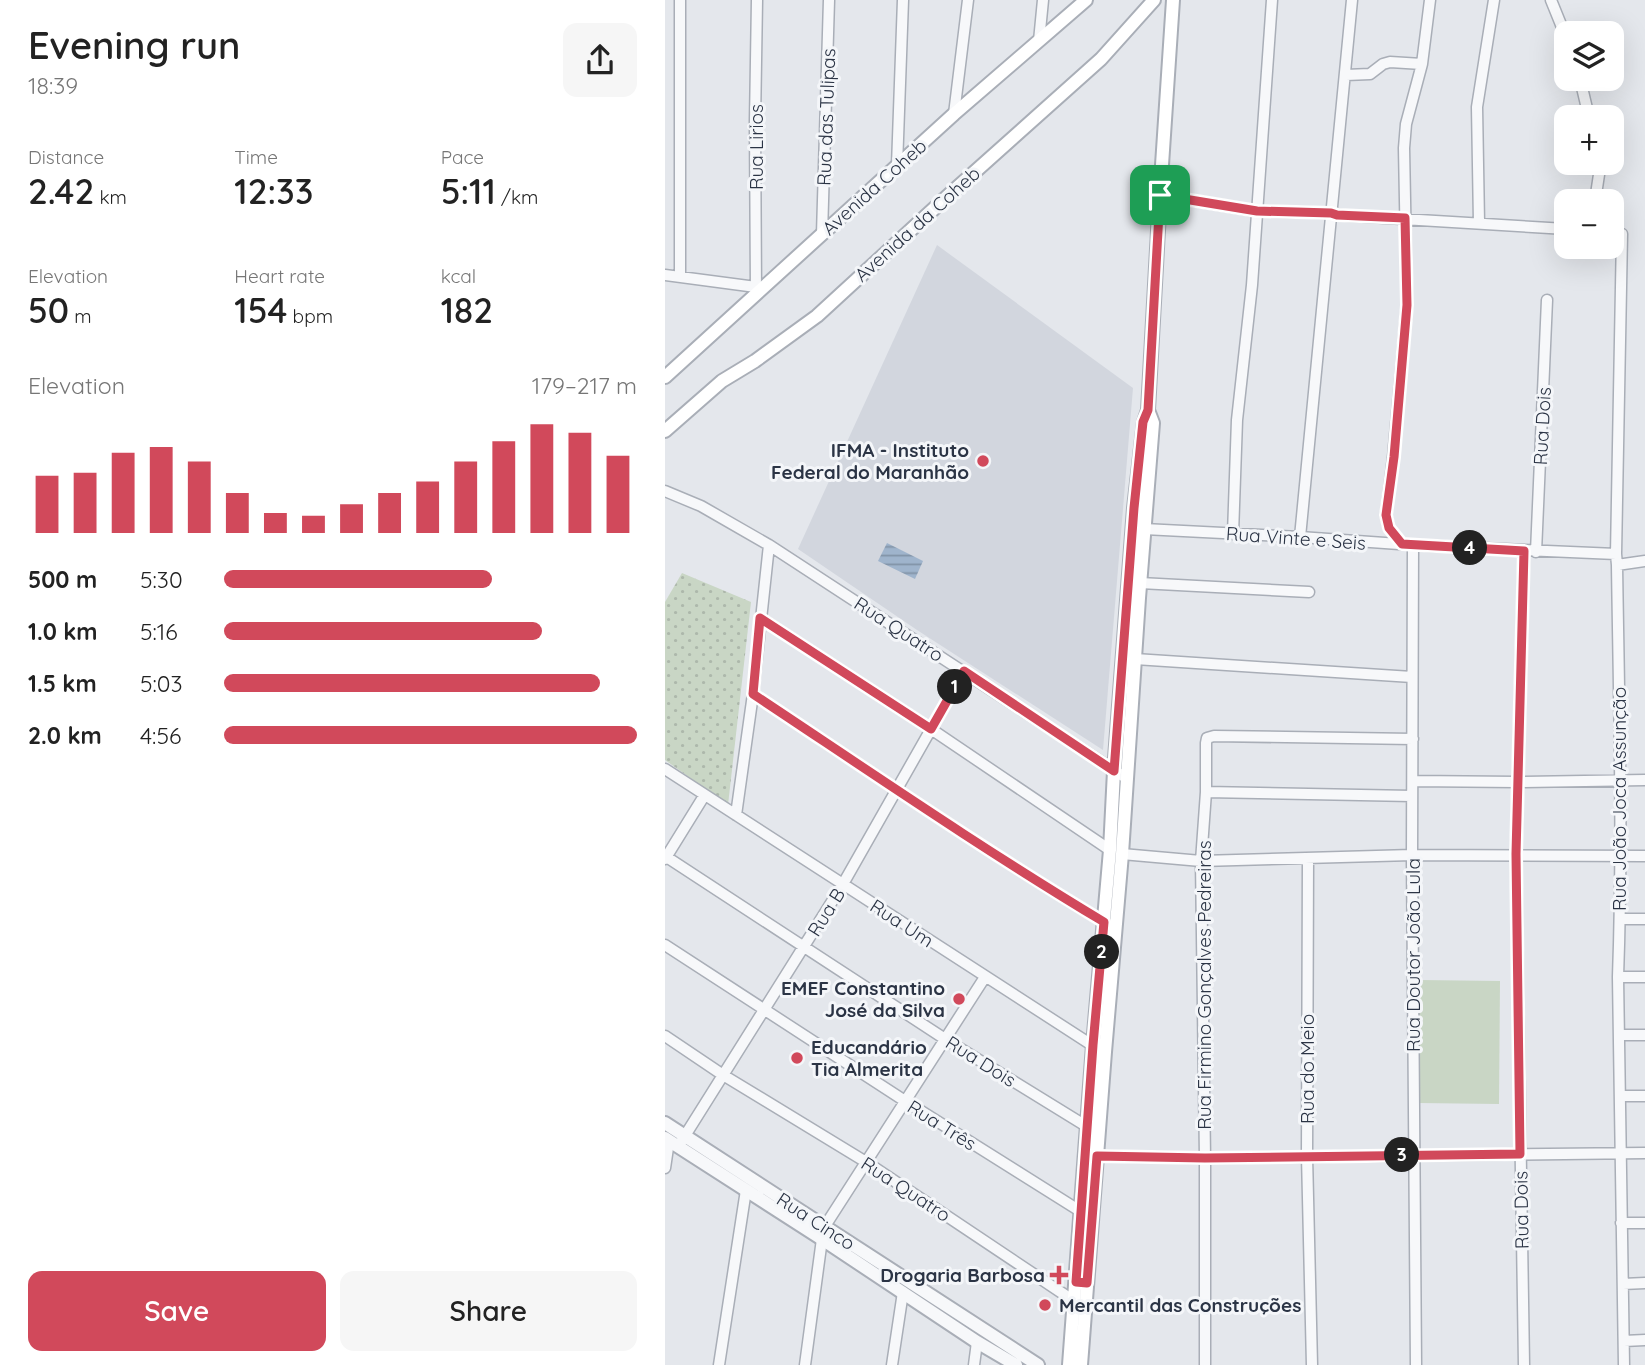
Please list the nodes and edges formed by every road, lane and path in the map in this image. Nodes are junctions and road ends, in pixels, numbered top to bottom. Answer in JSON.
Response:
{"nodes":[{"id":1,"x":680,"y":0,"type":"edge"},
{"id":2,"x":757,"y":0,"type":"edge"},
{"id":3,"x":829,"y":0,"type":"edge"},
{"id":4,"x":903,"y":0,"type":"edge"},
{"id":5,"x":968,"y":0,"type":"edge"},
{"id":6,"x":1043,"y":0,"type":"edge"},
{"id":7,"x":1086,"y":0,"type":"edge"},
{"id":8,"x":1154,"y":0,"type":"edge"},
{"id":9,"x":1173,"y":0,"type":"edge"},
{"id":10,"x":1272,"y":0,"type":"edge"},
{"id":11,"x":1353,"y":0,"type":"edge"},
{"id":12,"x":1430,"y":0,"type":"edge"},
{"id":13,"x":1494,"y":0,"type":"edge"},
{"id":14,"x":1551,"y":0,"type":"edge"},
{"id":15,"x":1560,"y":21,"type":"edge"},
{"id":16,"x":1039,"y":41,"type":"junction"},
{"id":17,"x":1422,"y":64,"type":"junction"},
{"id":18,"x":1346,"y":75,"type":"junction"},
{"id":19,"x":954,"y":114,"type":"junction"},
{"id":20,"x":897,"y":166,"type":"junction"},
{"id":21,"x":1160,"y":195,"type":"junction"},
{"id":22,"x":1257,"y":211,"type":"junction"},
{"id":23,"x":1331,"y":213,"type":"junction"},
{"id":24,"x":1405,"y":218,"type":"junction"},
{"id":25,"x":1479,"y":223,"type":"junction"},
{"id":26,"x":1554,"y":228,"type":"edge"},
{"id":27,"x":822,"y":234,"type":"junction"},
{"id":28,"x":1617,"y":259,"type":"edge"},
{"id":29,"x":665,"y":275,"type":"edge"},
{"id":30,"x":680,"y":276,"type":"junction"},
{"id":31,"x":756,"y":290,"type":"junction"},
{"id":32,"x":1547,"y":300,"type":"dead end"},
{"id":33,"x":665,"y":377,"type":"edge"},
{"id":34,"x":1148,"y":410,"type":"junction"},
{"id":35,"x":665,"y":431,"type":"edge"},
{"id":36,"x":665,"y":491,"type":"edge"},
{"id":37,"x":1144,"y":529,"type":"junction"},
{"id":38,"x":1233,"y":534,"type":"junction"},
{"id":39,"x":1300,"y":537,"type":"junction"},
{"id":40,"x":1408,"y":544,"type":"junction"},
{"id":41,"x":769,"y":545,"type":"junction"},
{"id":42,"x":1524,"y":551,"type":"junction"},
{"id":43,"x":1536,"y":552,"type":"junction"},
{"id":44,"x":1616,"y":560,"type":"junction"},
{"id":45,"x":1645,"y":561,"type":"edge"},
{"id":46,"x":1140,"y":583,"type":"junction"},
{"id":47,"x":1309,"y":592,"type":"dead end"},
{"id":48,"x":760,"y":618,"type":"junction"},
{"id":49,"x":1131,"y":641,"type":"junction"},
{"id":50,"x":1135,"y":659,"type":"junction"},
{"id":51,"x":964,"y":671,"type":"junction"},
{"id":52,"x":1412,"y":677,"type":"junction"},
{"id":53,"x":753,"y":694,"type":"junction"},
{"id":54,"x":931,"y":729,"type":"junction"},
{"id":55,"x":1413,"y":739,"type":"junction"},
{"id":56,"x":665,"y":769,"type":"edge"},
{"id":57,"x":1114,"y":771,"type":"junction"},
{"id":58,"x":1126,"y":778,"type":"junction"},
{"id":59,"x":1620,"y":780,"type":"junction"},
{"id":60,"x":1645,"y":780,"type":"edge"},
{"id":61,"x":1413,"y":781,"type":"junction"},
{"id":62,"x":1517,"y":782,"type":"junction"},
{"id":63,"x":897,"y":790,"type":"junction"},
{"id":64,"x":1206,"y":792,"type":"junction"},
{"id":65,"x":705,"y":796,"type":"junction"},
{"id":66,"x":1412,"y":796,"type":"junction"},
{"id":67,"x":736,"y":815,"type":"junction"},
{"id":68,"x":1116,"y":852,"type":"junction"},
{"id":69,"x":1516,"y":854,"type":"junction"},
{"id":70,"x":1412,"y":855,"type":"junction"},
{"id":71,"x":1620,"y":856,"type":"junction"},
{"id":72,"x":1645,"y":856,"type":"edge"},
{"id":73,"x":665,"y":857,"type":"edge"},
{"id":74,"x":1308,"y":858,"type":"junction"},
{"id":75,"x":1201,"y":861,"type":"junction"},
{"id":76,"x":843,"y":884,"type":"junction"},
{"id":77,"x":1620,"y":919,"type":"junction"},
{"id":78,"x":1645,"y":919,"type":"edge"},
{"id":79,"x":1104,"y":922,"type":"junction"},
{"id":80,"x":665,"y":945,"type":"edge"},
{"id":81,"x":804,"y":946,"type":"junction"},
{"id":82,"x":1618,"y":976,"type":"junction"},
{"id":83,"x":985,"y":977,"type":"junction"},
{"id":84,"x":1645,"y":977,"type":"edge"},
{"id":85,"x":764,"y":1009,"type":"junction"},
{"id":86,"x":1620,"y":1035,"type":"junction"},
{"id":87,"x":1645,"y":1035,"type":"edge"},
{"id":88,"x":665,"y":1036,"type":"edge"},
{"id":89,"x":945,"y":1039,"type":"junction"},
{"id":90,"x":1093,"y":1045,"type":"junction"},
{"id":91,"x":1105,"y":1052,"type":"junction"},
{"id":92,"x":723,"y":1075,"type":"junction"},
{"id":93,"x":1621,"y":1096,"type":"junction"},
{"id":94,"x":1645,"y":1096,"type":"edge"},
{"id":95,"x":905,"y":1101,"type":"junction"},
{"id":96,"x":665,"y":1123,"type":"edge"},
{"id":97,"x":1086,"y":1126,"type":"junction"},
{"id":98,"x":674,"y":1140,"type":"edge"},
{"id":99,"x":1622,"y":1153,"type":"junction"},
{"id":100,"x":1645,"y":1153,"type":"edge"},
{"id":101,"x":1520,"y":1154,"type":"junction"},
{"id":102,"x":1414,"y":1155,"type":"junction"},
{"id":103,"x":1097,"y":1156,"type":"junction"},
{"id":104,"x":1307,"y":1156,"type":"junction"},
{"id":105,"x":1205,"y":1158,"type":"junction"},
{"id":106,"x":866,"y":1163,"type":"junction"},
{"id":107,"x":665,"y":1168,"type":"edge"},
{"id":108,"x":746,"y":1190,"type":"junction"},
{"id":109,"x":1080,"y":1211,"type":"junction"},
{"id":110,"x":1621,"y":1223,"type":"junction"},
{"id":111,"x":1645,"y":1223,"type":"edge"},
{"id":112,"x":823,"y":1233,"type":"junction"},
{"id":113,"x":1081,"y":1283,"type":"junction"},
{"id":114,"x":1645,"y":1283,"type":"edge"},
{"id":115,"x":1623,"y":1284,"type":"junction"},
{"id":116,"x":903,"y":1292,"type":"junction"},
{"id":117,"x":1074,"y":1301,"type":"junction"},
{"id":118,"x":1624,"y":1340,"type":"junction"},
{"id":119,"x":1645,"y":1340,"type":"edge"},
{"id":120,"x":977,"y":1342,"type":"junction"},
{"id":121,"x":719,"y":1365,"type":"edge"},
{"id":122,"x":805,"y":1365,"type":"edge"},
{"id":123,"x":892,"y":1365,"type":"edge"},
{"id":124,"x":974,"y":1365,"type":"edge"},
{"id":125,"x":1016,"y":1365,"type":"edge"},
{"id":126,"x":1038,"y":1365,"type":"edge"},
{"id":127,"x":1069,"y":1365,"type":"edge"},
{"id":128,"x":1081,"y":1365,"type":"edge"},
{"id":129,"x":1205,"y":1365,"type":"edge"},
{"id":130,"x":1312,"y":1365,"type":"edge"},
{"id":131,"x":1416,"y":1365,"type":"edge"},
{"id":132,"x":1524,"y":1365,"type":"edge"},
{"id":133,"x":1624,"y":1365,"type":"edge"}],
"edges":[{"from":1,"to":30,"type":"street"},
{"from":2,"to":31,"type":"street","name":"Rua Lirios"},
{"from":3,"to":27,"type":"street","name":"Rua das Tulipas"},
{"from":4,"to":20,"type":"street"},
{"from":5,"to":19,"type":"street"},
{"from":6,"to":16,"type":"street"},
{"from":7,"to":16,"type":"main road","name":"Avenida Coheb"},
{"from":8,"to":35,"type":"main road","name":"Avenida da Coheb"},
{"from":9,"to":21,"type":"main road"},
{"from":10,"to":22,"type":"street"},
{"from":11,"to":18,"type":"street"},
{"from":12,"to":17,"type":"street"},
{"from":13,"to":25,"type":"street"},
{"from":14,"to":15,"type":"street"},
{"from":16,"to":19,"type":"main road","name":"Avenida Coheb"},
{"from":17,"to":18,"type":"street"},
{"from":17,"to":24,"type":"street"},
{"from":18,"to":23,"type":"street"},
{"from":19,"to":20,"type":"main road","name":"Avenida Coheb"},
{"from":20,"to":27,"type":"main road","name":"Avenida Coheb"},
{"from":21,"to":22,"type":"street"},
{"from":21,"to":34,"type":"main road"},
{"from":22,"to":23,"type":"street"},
{"from":22,"to":38,"type":"street"},
{"from":23,"to":24,"type":"street"},
{"from":23,"to":39,"type":"street"},
{"from":24,"to":25,"type":"street"},
{"from":24,"to":40,"type":"street"},
{"from":25,"to":26,"type":"street"},
{"from":27,"to":31,"type":"main road","name":"Avenida Coheb"},
{"from":28,"to":44,"type":"street","name":"Rua João Joca Assunção"},
{"from":29,"to":30,"type":"street"},
{"from":30,"to":31,"type":"street"},
{"from":31,"to":33,"type":"main road","name":"Avenida Coheb"},
{"from":32,"to":43,"type":"street","name":"Rua Dois"},
{"from":34,"to":37,"type":"main road"},
{"from":34,"to":49,"type":"main road"},
{"from":36,"to":41,"type":"street","name":"Rua Quatro"},
{"from":37,"to":38,"type":"street","name":"Rua Vinte e Seis"},
{"from":37,"to":46,"type":"main road"},
{"from":38,"to":39,"type":"street","name":"Rua Vinte e Seis"},
{"from":39,"to":40,"type":"street","name":"Rua Vinte e Seis"},
{"from":40,"to":42,"type":"street","name":"Rua Vinte e Seis"},
{"from":40,"to":52,"type":"street","name":"Rua Doutor João Lula"},
{"from":41,"to":48,"type":"street"},
{"from":41,"to":51,"type":"street","name":"Rua Quatro"},
{"from":42,"to":43,"type":"street","name":"Rua Vinte e Seis"},
{"from":42,"to":62,"type":"street","name":"Rua Dois"},
{"from":43,"to":44,"type":"street","name":"Rua Vinte e Seis"},
{"from":44,"to":45,"type":"street","name":"Rua Vinte e Seis"},
{"from":44,"to":59,"type":"street","name":"Rua João Joca Assunção"},
{"from":46,"to":47,"type":"street"},
{"from":46,"to":49,"type":"main road"},
{"from":48,"to":53,"type":"street"},
{"from":48,"to":54,"type":"street"},
{"from":49,"to":50,"type":"main road"},
{"from":49,"to":57,"type":"main road"},
{"from":50,"to":52,"type":"street"},
{"from":50,"to":58,"type":"main road"},
{"from":51,"to":54,"type":"street","name":"Rua B"},
{"from":51,"to":57,"type":"street","name":"Rua Quatro"},
{"from":52,"to":55,"type":"street","name":"Rua Doutor João Lula"},
{"from":53,"to":63,"type":"street"},
{"from":53,"to":67,"type":"street"},
{"from":54,"to":63,"type":"street","name":"Rua B"},
{"from":54,"to":68,"type":"street"},
{"from":55,"to":61,"type":"street","name":"Rua Doutor João Lula"},
{"from":55,"to":64,"type":"street","name":"Rua Firmino Gonçalves Pedreiras"},
{"from":56,"to":65,"type":"street","name":"Rua Um"},
{"from":57,"to":58,"type":"street","name":"Rua Quatro"},
{"from":57,"to":68,"type":"main road"},
{"from":58,"to":68,"type":"main road"},
{"from":59,"to":60,"type":"street"},
{"from":59,"to":62,"type":"street"},
{"from":59,"to":71,"type":"street","name":"Rua João Joca Assunção"},
{"from":61,"to":62,"type":"street"},
{"from":61,"to":66,"type":"street","name":"Rua Doutor João Lula"},
{"from":62,"to":69,"type":"street","name":"Rua Dois"},
{"from":63,"to":76,"type":"street","name":"Rua B"},
{"from":63,"to":79,"type":"street"},
{"from":64,"to":66,"type":"street"},
{"from":64,"to":75,"type":"street","name":"Rua Firmino Gonçalves Pedreiras"},
{"from":65,"to":67,"type":"street","name":"Rua Um"},
{"from":65,"to":73,"type":"street"},
{"from":66,"to":70,"type":"street","name":"Rua Doutor João Lula"},
{"from":67,"to":76,"type":"street","name":"Rua Um"},
{"from":68,"to":75,"type":"street"},
{"from":68,"to":79,"type":"main road"},
{"from":68,"to":91,"type":"main road"},
{"from":69,"to":70,"type":"street"},
{"from":69,"to":71,"type":"street"},
{"from":69,"to":101,"type":"street","name":"Rua Dois"},
{"from":70,"to":74,"type":"street"},
{"from":70,"to":102,"type":"street","name":"Rua Doutor João Lula"},
{"from":71,"to":72,"type":"street"},
{"from":71,"to":77,"type":"street","name":"Rua João Joca Assunção"},
{"from":73,"to":81,"type":"street","name":"Rua Dois"},
{"from":74,"to":75,"type":"street"},
{"from":74,"to":104,"type":"street","name":"Rua do Meio"},
{"from":75,"to":105,"type":"street","name":"Rua Firmino Gonçalves Pedreiras"},
{"from":76,"to":81,"type":"street","name":"Rua B"},
{"from":76,"to":83,"type":"street","name":"Rua Um"},
{"from":77,"to":78,"type":"street"},
{"from":77,"to":82,"type":"street","name":"Rua João Joca Assunção"},
{"from":79,"to":90,"type":"main road"},
{"from":80,"to":85,"type":"street","name":"Rua Três"},
{"from":81,"to":85,"type":"street","name":"Rua B"},
{"from":81,"to":89,"type":"street","name":"Rua Dois"},
{"from":82,"to":84,"type":"street"},
{"from":82,"to":86,"type":"street","name":"Rua João Joca Assunção"},
{"from":83,"to":89,"type":"street"},
{"from":83,"to":90,"type":"street","name":"Rua Um"},
{"from":85,"to":92,"type":"street","name":"Rua B"},
{"from":85,"to":95,"type":"street","name":"Rua Três"},
{"from":86,"to":87,"type":"street"},
{"from":86,"to":93,"type":"street","name":"Rua João Joca Assunção"},
{"from":88,"to":92,"type":"street","name":"Rua Quatro"},
{"from":89,"to":95,"type":"street"},
{"from":89,"to":97,"type":"street","name":"Rua Dois"},
{"from":90,"to":91,"type":"street","name":"Rua Um"},
{"from":90,"to":97,"type":"main road"},
{"from":91,"to":103,"type":"main road"},
{"from":92,"to":98,"type":"street","name":"Rua B"},
{"from":92,"to":106,"type":"street","name":"Rua Quatro"},
{"from":93,"to":94,"type":"street"},
{"from":93,"to":99,"type":"street","name":"Rua João Joca Assunção"},
{"from":95,"to":106,"type":"street"},
{"from":95,"to":109,"type":"street","name":"Rua Três"},
{"from":96,"to":98,"type":"street","name":"Rua Cinco"},
{"from":97,"to":109,"type":"main road"},
{"from":98,"to":107,"type":"street"},
{"from":98,"to":108,"type":"street","name":"Rua Cinco"},
{"from":98,"to":112,"type":"street","name":"Rua Cinco"},
{"from":99,"to":100,"type":"street"},
{"from":99,"to":101,"type":"street"},
{"from":99,"to":110,"type":"street","name":"Rua João Joca Assunção"},
{"from":101,"to":102,"type":"street"},
{"from":101,"to":132,"type":"street","name":"Rua Dois"},
{"from":102,"to":104,"type":"street"},
{"from":102,"to":131,"type":"street","name":"Rua Doutor João Lula"},
{"from":103,"to":105,"type":"street"},
{"from":103,"to":113,"type":"main road"},
{"from":104,"to":105,"type":"street"},
{"from":104,"to":130,"type":"street","name":"Rua do Meio"},
{"from":105,"to":129,"type":"street","name":"Rua Firmino Gonçalves Pedreiras"},
{"from":106,"to":112,"type":"street"},
{"from":106,"to":117,"type":"street","name":"Rua Quatro"},
{"from":108,"to":112,"type":"street","name":"Rua Cinco"},
{"from":108,"to":121,"type":"street"},
{"from":109,"to":113,"type":"main road"},
{"from":110,"to":111,"type":"street"},
{"from":110,"to":115,"type":"street","name":"Rua João Joca Assunção"},
{"from":112,"to":116,"type":"street","name":"Rua Cinco"},
{"from":112,"to":122,"type":"street"},
{"from":112,"to":126,"type":"street","name":"Rua Cinco"},
{"from":113,"to":117,"type":"main road"},
{"from":113,"to":128,"type":"main road"},
{"from":114,"to":115,"type":"street"},
{"from":115,"to":118,"type":"street","name":"Rua João Joca Assunção"},
{"from":116,"to":120,"type":"street","name":"Rua Cinco"},
{"from":116,"to":123,"type":"street"},
{"from":117,"to":127,"type":"main road"},
{"from":118,"to":119,"type":"street"},
{"from":118,"to":133,"type":"street","name":"Rua João Joca Assunção"},
{"from":120,"to":124,"type":"street"},
{"from":120,"to":125,"type":"street","name":"Rua Cinco"}]}
